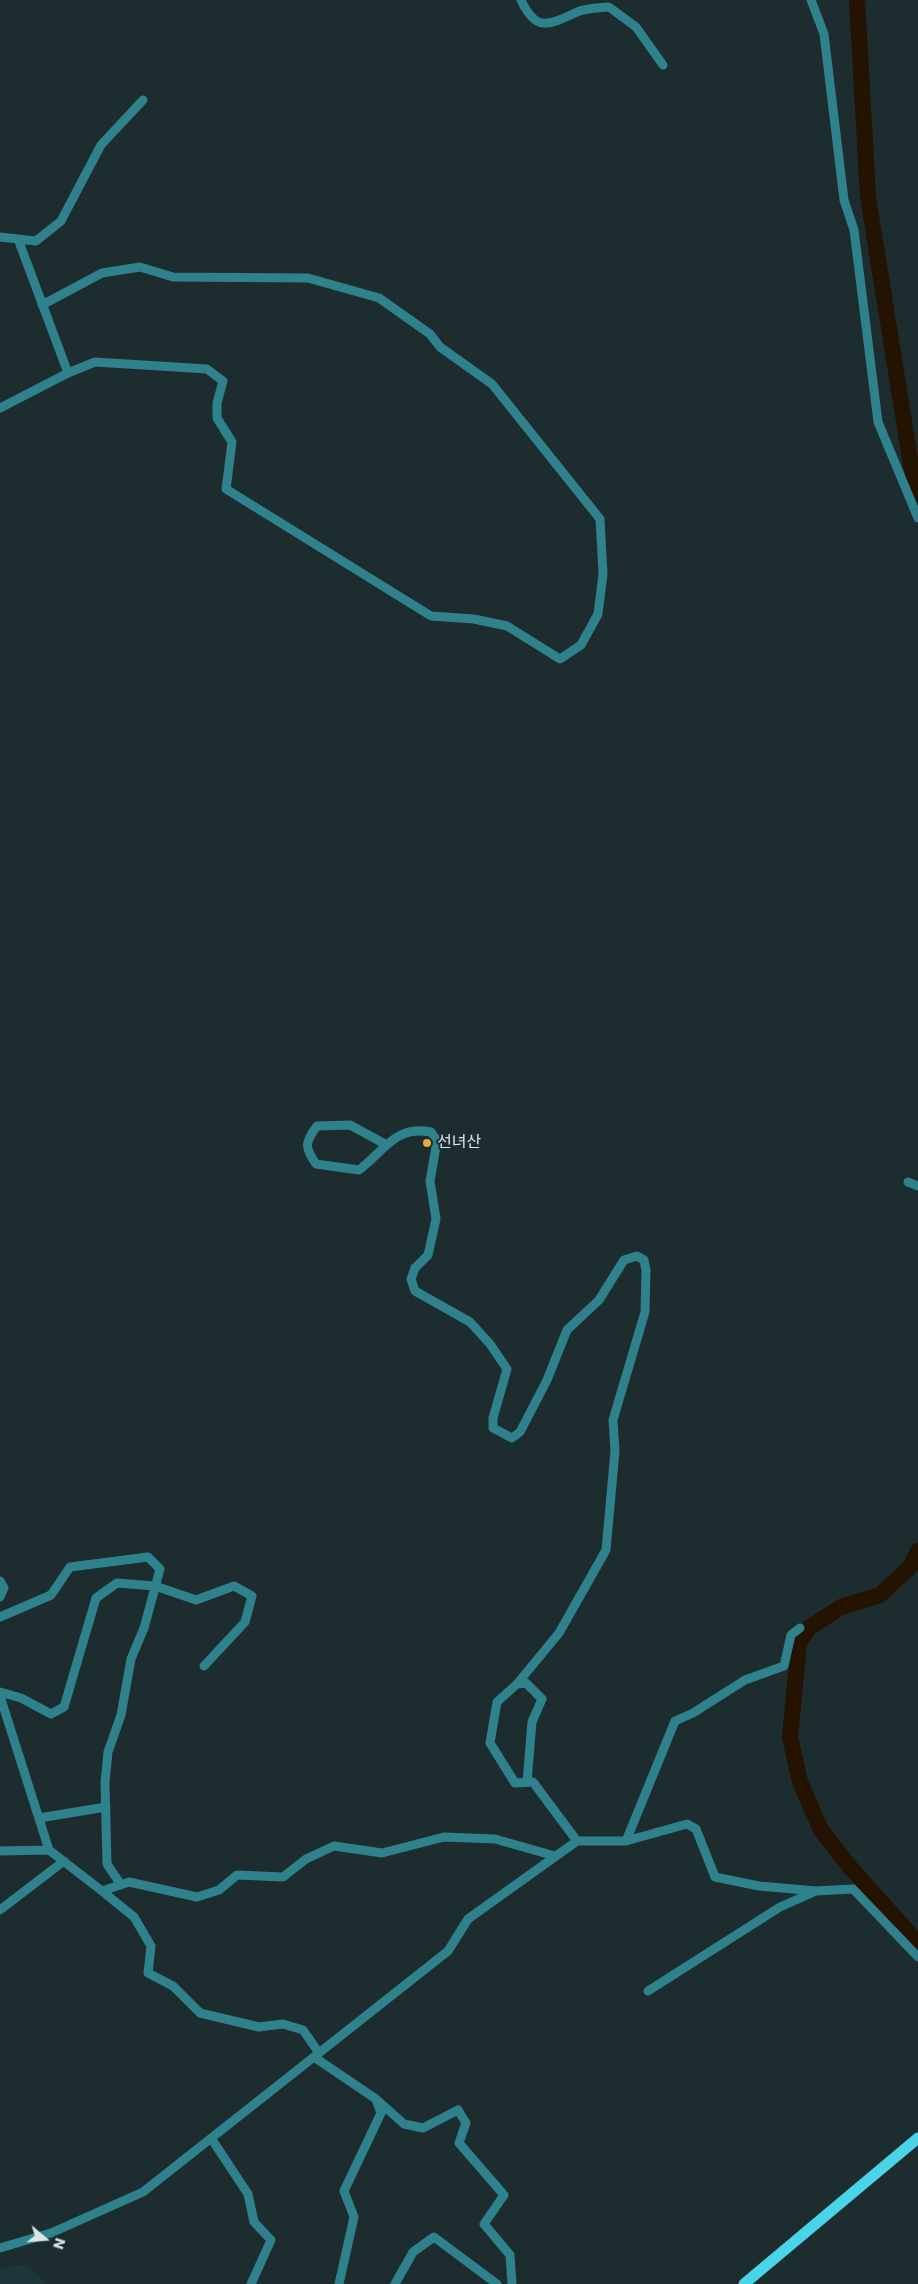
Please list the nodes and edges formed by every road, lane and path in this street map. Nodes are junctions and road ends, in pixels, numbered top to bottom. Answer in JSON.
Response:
{"nodes":[{"id":1,"x":520,"y":0,"type":"edge"},
{"id":2,"x":811,"y":0,"type":"edge"},
{"id":3,"x":663,"y":66,"type":"dead end"},
{"id":4,"x":142,"y":100,"type":"dead end"},
{"id":5,"x":0,"y":238,"type":"edge"},
{"id":6,"x":18,"y":239,"type":"junction"},
{"id":7,"x":42,"y":305,"type":"junction"},
{"id":8,"x":68,"y":373,"type":"junction"},
{"id":9,"x":0,"y":408,"type":"edge"},
{"id":10,"x":918,"y":518,"type":"edge"},
{"id":11,"x":387,"y":1145,"type":"junction"},
{"id":12,"x":908,"y":1182,"type":"dead end"},
{"id":13,"x":918,"y":1186,"type":"edge"},
{"id":14,"x":0,"y":1581,"type":"edge"},
{"id":15,"x":155,"y":1586,"type":"junction"},
{"id":16,"x":0,"y":1597,"type":"edge"},
{"id":17,"x":0,"y":1617,"type":"edge"},
{"id":18,"x":800,"y":1628,"type":"dead end"},
{"id":19,"x":204,"y":1666,"type":"dead end"},
{"id":20,"x":517,"y":1684,"type":"junction"},
{"id":21,"x":0,"y":1694,"type":"edge"},
{"id":22,"x":527,"y":1782,"type":"junction"},
{"id":23,"x":106,"y":1807,"type":"junction"},
{"id":24,"x":39,"y":1818,"type":"junction"},
{"id":25,"x":577,"y":1841,"type":"junction"},
{"id":26,"x":626,"y":1841,"type":"junction"},
{"id":27,"x":49,"y":1850,"type":"junction"},
{"id":28,"x":0,"y":1851,"type":"edge"},
{"id":29,"x":555,"y":1856,"type":"junction"},
{"id":30,"x":64,"y":1861,"type":"junction"},
{"id":31,"x":121,"y":1885,"type":"junction"},
{"id":32,"x":102,"y":1890,"type":"junction"},
{"id":33,"x":816,"y":1891,"type":"junction"},
{"id":34,"x":0,"y":1910,"type":"edge"},
{"id":35,"x":918,"y":1958,"type":"edge"},
{"id":36,"x":648,"y":1991,"type":"dead end"},
{"id":37,"x":316,"y":2055,"type":"junction"},
{"id":38,"x":376,"y":2099,"type":"junction"},
{"id":39,"x":211,"y":2138,"type":"junction"},
{"id":40,"x":918,"y":2138,"type":"edge"},
{"id":41,"x":0,"y":2248,"type":"edge"},
{"id":42,"x":748,"y":2283,"type":"edge"},
{"id":43,"x":251,"y":2284,"type":"edge"},
{"id":44,"x":339,"y":2284,"type":"edge"},
{"id":45,"x":394,"y":2284,"type":"edge"},
{"id":46,"x":497,"y":2284,"type":"edge"},
{"id":47,"x":512,"y":2284,"type":"edge"}],
"edges":[{"from":1,"to":3,"type":"street"},
{"from":2,"to":10,"type":"street"},
{"from":4,"to":6,"type":"street"},
{"from":5,"to":6,"type":"street"},
{"from":6,"to":7,"type":"street"},
{"from":7,"to":8,"type":"street"},
{"from":7,"to":8,"type":"street"},
{"from":8,"to":9,"type":"street"},
{"from":11,"to":11,"type":"street"},
{"from":11,"to":20,"type":"street"},
{"from":12,"to":13,"type":"street"},
{"from":14,"to":16,"type":"street"},
{"from":15,"to":17,"type":"street"},
{"from":15,"to":19,"type":"street"},
{"from":15,"to":21,"type":"street"},
{"from":15,"to":23,"type":"street"},
{"from":18,"to":26,"type":"street"},
{"from":20,"to":22,"type":"street"},
{"from":20,"to":22,"type":"street"},
{"from":21,"to":24,"type":"street"},
{"from":22,"to":25,"type":"street"},
{"from":23,"to":24,"type":"street"},
{"from":23,"to":31,"type":"street"},
{"from":24,"to":27,"type":"street"},
{"from":25,"to":26,"type":"street"},
{"from":25,"to":29,"type":"street"},
{"from":26,"to":33,"type":"street"},
{"from":27,"to":28,"type":"street"},
{"from":27,"to":30,"type":"street"},
{"from":29,"to":31,"type":"street"},
{"from":29,"to":37,"type":"street"},
{"from":30,"to":32,"type":"street"},
{"from":30,"to":34,"type":"street"},
{"from":31,"to":32,"type":"street"},
{"from":32,"to":37,"type":"street"},
{"from":33,"to":35,"type":"street"},
{"from":33,"to":36,"type":"street"},
{"from":37,"to":38,"type":"street"},
{"from":37,"to":39,"type":"street"},
{"from":38,"to":44,"type":"street"},
{"from":38,"to":47,"type":"street"},
{"from":39,"to":41,"type":"street"},
{"from":39,"to":43,"type":"street"},
{"from":40,"to":42,"type":"main road"},
{"from":45,"to":46,"type":"street"}]}
